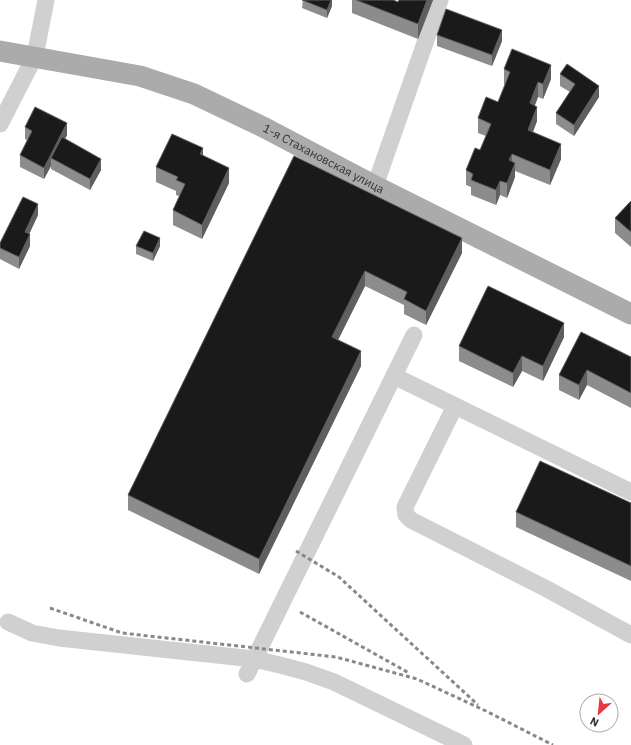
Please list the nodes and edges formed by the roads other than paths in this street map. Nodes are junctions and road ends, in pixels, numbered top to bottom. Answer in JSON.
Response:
{"nodes":[{"id":1,"x":46,"y":0,"type":"edge"},
{"id":2,"x":440,"y":0,"type":"edge"},
{"id":3,"x":0,"y":51,"type":"edge"},
{"id":4,"x":35,"y":56,"type":"junction"},
{"id":5,"x":0,"y":124,"type":"edge"},
{"id":6,"x":375,"y":186,"type":"junction"},
{"id":7,"x":631,"y":314,"type":"edge"},
{"id":8,"x":414,"y":335,"type":"dead end"},
{"id":9,"x":394,"y":376,"type":"junction"},
{"id":10,"x":455,"y":406,"type":"junction"},
{"id":11,"x":631,"y":492,"type":"edge"},
{"id":12,"x":8,"y":622,"type":"dead end"},
{"id":13,"x":631,"y":635,"type":"edge"},
{"id":14,"x":251,"y":667,"type":"junction"},
{"id":15,"x":464,"y":745,"type":"edge"}],
"edges":[{"from":1,"to":4,"type":"lane"},
{"from":2,"to":6,"type":"lane"},
{"from":3,"to":4,"type":"main road","name":"1-я Стахановская улица"},
{"from":4,"to":5,"type":"lane"},
{"from":4,"to":6,"type":"main road","name":"1-я Стахановская улица"},
{"from":6,"to":7,"type":"main road","name":"1-я Стахановская улица"},
{"from":8,"to":9,"type":"lane"},
{"from":9,"to":10,"type":"lane"},
{"from":9,"to":14,"type":"lane"},
{"from":10,"to":11,"type":"lane"},
{"from":10,"to":13,"type":"lane"},
{"from":12,"to":14,"type":"lane"},
{"from":14,"to":15,"type":"lane"}]}
